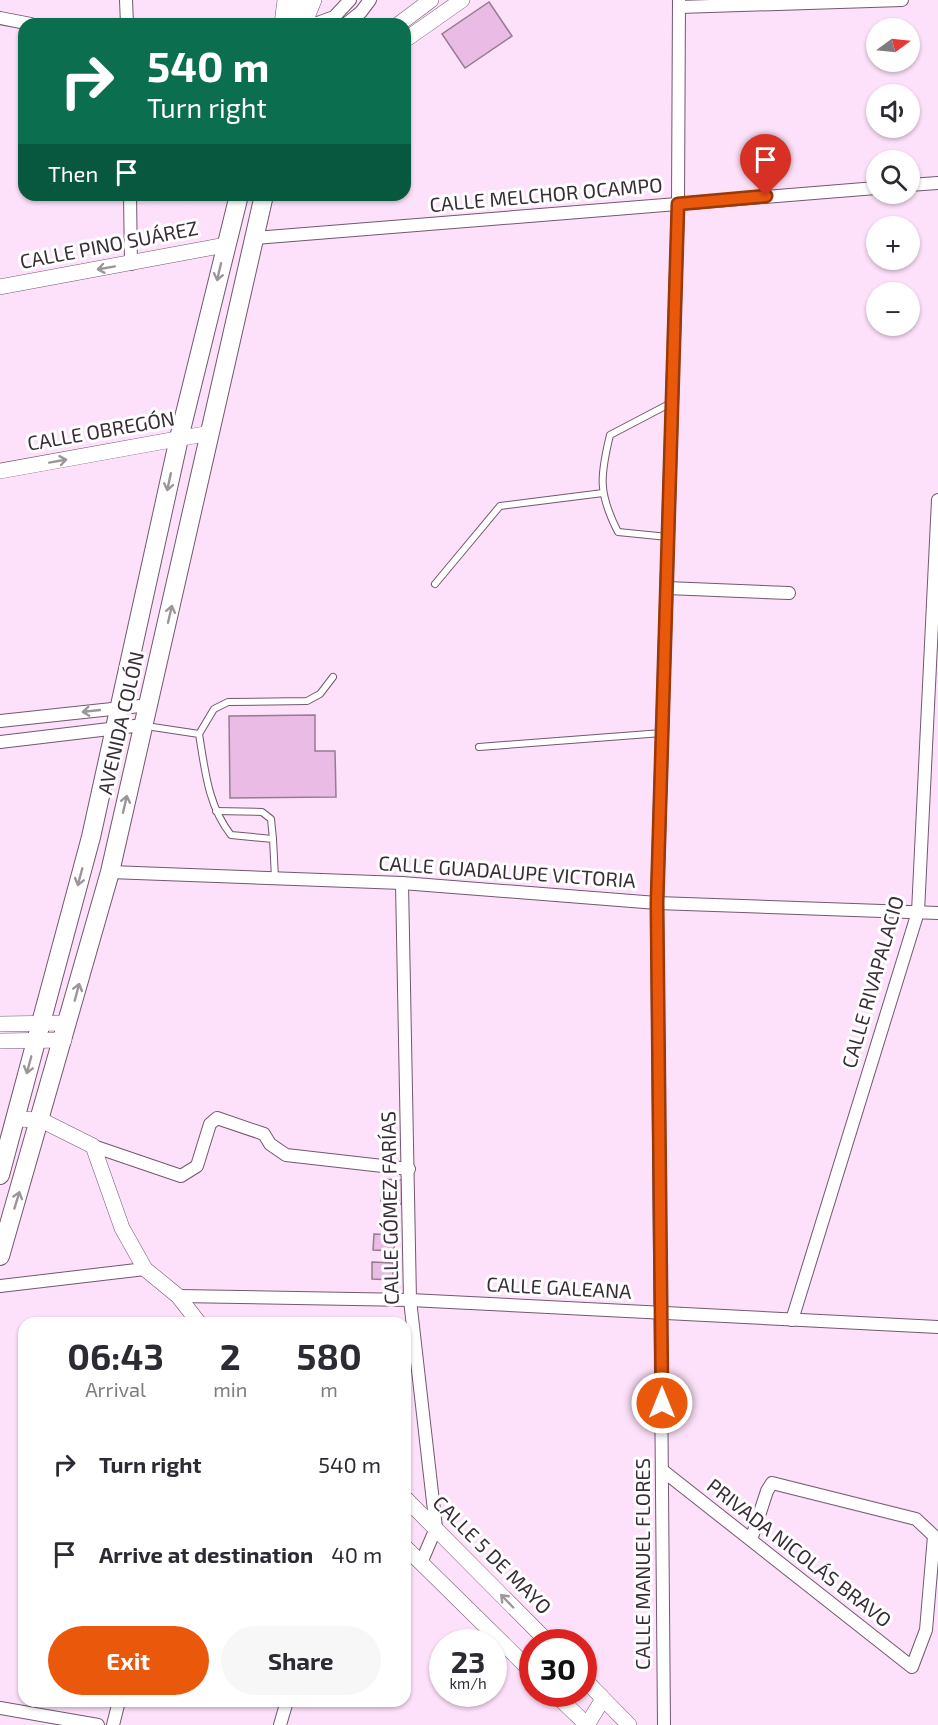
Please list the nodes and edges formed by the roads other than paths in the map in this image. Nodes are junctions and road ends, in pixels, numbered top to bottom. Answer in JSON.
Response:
{"nodes":[{"id":1,"x":126,"y":0,"type":"edge"},
{"id":2,"x":285,"y":0,"type":"edge"},
{"id":3,"x":301,"y":0,"type":"edge"},
{"id":4,"x":314,"y":0,"type":"edge"},
{"id":5,"x":350,"y":0,"type":"edge"},
{"id":6,"x":370,"y":0,"type":"edge"},
{"id":7,"x":462,"y":0,"type":"edge"},
{"id":8,"x":902,"y":0,"type":"edge"},
{"id":9,"x":428,"y":2,"type":"edge"},
{"id":10,"x":679,"y":4,"type":"edge"},
{"id":11,"x":0,"y":18,"type":"edge"},
{"id":12,"x":127,"y":18,"type":"edge"},
{"id":13,"x":296,"y":18,"type":"edge"},
{"id":14,"x":299,"y":18,"type":"edge"},
{"id":15,"x":302,"y":18,"type":"edge"},
{"id":16,"x":328,"y":18,"type":"edge"},
{"id":17,"x":354,"y":18,"type":"edge"},
{"id":18,"x":407,"y":18,"type":"edge"},
{"id":19,"x":436,"y":18,"type":"junction"},
{"id":20,"x":18,"y":21,"type":"edge"},
{"id":21,"x":411,"y":36,"type":"edge"},
{"id":22,"x":938,"y":183,"type":"edge"},
{"id":23,"x":920,"y":184,"type":"edge"},
{"id":24,"x":866,"y":189,"type":"edge"},
{"id":25,"x":130,"y":201,"type":"edge"},
{"id":26,"x":237,"y":201,"type":"edge"},
{"id":27,"x":263,"y":201,"type":"edge"},
{"id":28,"x":678,"y":204,"type":"junction"},
{"id":29,"x":255,"y":238,"type":"junction"},
{"id":30,"x":225,"y":244,"type":"junction"},
{"id":31,"x":131,"y":264,"type":"junction"},
{"id":32,"x":0,"y":287,"type":"edge"},
{"id":33,"x":672,"y":402,"type":"junction"},
{"id":34,"x":210,"y":433,"type":"junction"},
{"id":35,"x":179,"y":438,"type":"junction"},
{"id":36,"x":0,"y":471,"type":"edge"},
{"id":37,"x":603,"y":492,"type":"junction"},
{"id":38,"x":938,"y":500,"type":"edge"},
{"id":39,"x":668,"y":537,"type":"junction"},
{"id":40,"x":435,"y":584,"type":"dead end"},
{"id":41,"x":667,"y":588,"type":"junction"},
{"id":42,"x":789,"y":593,"type":"dead end"},
{"id":43,"x":333,"y":677,"type":"dead end"},
{"id":44,"x":149,"y":705,"type":"junction"},
{"id":45,"x":120,"y":707,"type":"junction"},
{"id":46,"x":0,"y":721,"type":"edge"},
{"id":47,"x":143,"y":725,"type":"junction"},
{"id":48,"x":117,"y":727,"type":"junction"},
{"id":49,"x":662,"y":733,"type":"junction"},
{"id":50,"x":199,"y":734,"type":"junction"},
{"id":51,"x":0,"y":741,"type":"edge"},
{"id":52,"x":479,"y":747,"type":"dead end"},
{"id":53,"x":216,"y":811,"type":"junction"},
{"id":54,"x":273,"y":839,"type":"junction"},
{"id":55,"x":110,"y":872,"type":"junction"},
{"id":56,"x":276,"y":878,"type":"junction"},
{"id":57,"x":402,"y":884,"type":"junction"},
{"id":58,"x":657,"y":903,"type":"junction"},
{"id":59,"x":918,"y":912,"type":"junction"},
{"id":60,"x":938,"y":913,"type":"edge"},
{"id":61,"x":0,"y":1024,"type":"edge"},
{"id":62,"x":38,"y":1032,"type":"junction"},
{"id":63,"x":66,"y":1032,"type":"junction"},
{"id":64,"x":0,"y":1041,"type":"edge"},
{"id":65,"x":15,"y":1119,"type":"junction"},
{"id":66,"x":41,"y":1120,"type":"junction"},
{"id":67,"x":93,"y":1146,"type":"junction"},
{"id":68,"x":409,"y":1168,"type":"junction"},
{"id":69,"x":0,"y":1175,"type":"edge"},
{"id":70,"x":0,"y":1256,"type":"edge"},
{"id":71,"x":146,"y":1269,"type":"junction"},
{"id":72,"x":0,"y":1286,"type":"edge"},
{"id":73,"x":178,"y":1296,"type":"junction"},
{"id":74,"x":410,"y":1300,"type":"junction"},
{"id":75,"x":662,"y":1312,"type":"junction"},
{"id":76,"x":195,"y":1317,"type":"edge"},
{"id":77,"x":792,"y":1320,"type":"junction"},
{"id":78,"x":938,"y":1327,"type":"edge"},
{"id":79,"x":662,"y":1470,"type":"junction"},
{"id":80,"x":411,"y":1504,"type":"edge"},
{"id":81,"x":436,"y":1528,"type":"junction"},
{"id":82,"x":751,"y":1540,"type":"junction"},
{"id":83,"x":411,"y":1553,"type":"edge"},
{"id":84,"x":422,"y":1563,"type":"junction"},
{"id":85,"x":535,"y":1629,"type":"edge"},
{"id":86,"x":519,"y":1659,"type":"edge"},
{"id":87,"x":597,"y":1693,"type":"edge"},
{"id":88,"x":603,"y":1699,"type":"junction"},
{"id":89,"x":118,"y":1707,"type":"edge"},
{"id":90,"x":285,"y":1707,"type":"edge"},
{"id":91,"x":568,"y":1707,"type":"edge"},
{"id":92,"x":0,"y":1708,"type":"edge"},
{"id":93,"x":98,"y":1725,"type":"edge"},
{"id":94,"x":113,"y":1725,"type":"edge"},
{"id":95,"x":280,"y":1725,"type":"edge"},
{"id":96,"x":587,"y":1725,"type":"edge"},
{"id":97,"x":629,"y":1725,"type":"edge"},
{"id":98,"x":664,"y":1725,"type":"edge"}],
"edges":[{"from":1,"to":12,"type":"street"},
{"from":2,"to":13,"type":"street"},
{"from":3,"to":14,"type":"main road"},
{"from":4,"to":15,"type":"street"},
{"from":5,"to":16,"type":"street"},
{"from":6,"to":17,"type":"street"},
{"from":7,"to":19,"type":"street"},
{"from":8,"to":10,"type":"street"},
{"from":9,"to":18,"type":"street"},
{"from":9,"to":19,"type":"street"},
{"from":10,"to":28,"type":"street","name":"CALLE MANUEL FLORES"},
{"from":11,"to":20,"type":"street"},
{"from":19,"to":21,"type":"street"},
{"from":22,"to":23,"type":"street"},
{"from":24,"to":28,"type":"street","name":"CALLE MELCHOR OCAMPO"},
{"from":25,"to":31,"type":"street"},
{"from":26,"to":30,"type":"main road","name":"AVENIDA COLÓN"},
{"from":27,"to":29,"type":"main road","name":"AVENIDA COLÓN"},
{"from":28,"to":29,"type":"street","name":"CALLE MELCHOR OCAMPO"},
{"from":28,"to":33,"type":"street","name":"CALLE MANUEL FLORES"},
{"from":29,"to":34,"type":"main road","name":"AVENIDA COLÓN"},
{"from":30,"to":31,"type":"street","name":"CALLE PINO SUÁREZ"},
{"from":30,"to":35,"type":"main road","name":"AVENIDA COLÓN","one_way":true},
{"from":31,"to":32,"type":"street","name":"CALLE PINO SUÁREZ","one_way":true},
{"from":33,"to":37,"type":"lane"},
{"from":33,"to":39,"type":"street","name":"CALLE MANUEL FLORES"},
{"from":34,"to":35,"type":"street","name":"CALLE OBREGÓN"},
{"from":44,"to":34,"type":"main road","name":"AVENIDA COLÓN","one_way":true},
{"from":36,"to":35,"type":"street","name":"CALLE OBREGÓN","one_way":true},
{"from":35,"to":45,"type":"main road","name":"AVENIDA COLÓN","one_way":true},
{"from":37,"to":39,"type":"lane"},
{"from":37,"to":40,"type":"lane"},
{"from":38,"to":59,"type":"street","name":"CALLE RIVAPALACIO"},
{"from":39,"to":41,"type":"street","name":"CALLE MANUEL FLORES"},
{"from":41,"to":42,"type":"street"},
{"from":41,"to":49,"type":"street","name":"CALLE MANUEL FLORES"},
{"from":43,"to":50,"type":"lane"},
{"from":44,"to":45,"type":"street"},
{"from":44,"to":47,"type":"main road","name":"AVENIDA COLÓN"},
{"from":45,"to":46,"type":"street","one_way":true},
{"from":45,"to":48,"type":"main road","name":"AVENIDA COLÓN"},
{"from":47,"to":48,"type":"street"},
{"from":47,"to":50,"type":"lane"},
{"from":55,"to":47,"type":"main road","name":"AVENIDA COLÓN","one_way":true},
{"from":48,"to":51,"type":"street"},
{"from":48,"to":62,"type":"main road","name":"AVENIDA COLÓN","one_way":true},
{"from":49,"to":52,"type":"lane"},
{"from":49,"to":58,"type":"street","name":"CALLE MANUEL FLORES"},
{"from":50,"to":53,"type":"lane"},
{"from":53,"to":54,"type":"lane"},
{"from":53,"to":54,"type":"lane"},
{"from":54,"to":56,"type":"lane"},
{"from":55,"to":56,"type":"street","name":"CALLE GUADALUPE VICTORIA"},
{"from":63,"to":55,"type":"main road","name":"AVENIDA COLÓN","one_way":true},
{"from":56,"to":57,"type":"street","name":"CALLE GUADALUPE VICTORIA"},
{"from":57,"to":58,"type":"street","name":"CALLE GUADALUPE VICTORIA"},
{"from":57,"to":68,"type":"street","name":"CALLE GÓMEZ FARÍAS"},
{"from":58,"to":59,"type":"street","name":"CALLE GUADALUPE VICTORIA"},
{"from":58,"to":75,"type":"street","name":"CALLE MANUEL FLORES"},
{"from":59,"to":60,"type":"street","name":"CALLE GUADALUPE VICTORIA"},
{"from":59,"to":77,"type":"street","name":"CALLE RIVAPALACIO"},
{"from":61,"to":62,"type":"street"},
{"from":62,"to":63,"type":"street"},
{"from":62,"to":64,"type":"street"},
{"from":62,"to":65,"type":"main road","name":"AVENIDA COLÓN","one_way":true},
{"from":63,"to":66,"type":"main road","name":"AVENIDA COLÓN"},
{"from":65,"to":66,"type":"street"},
{"from":65,"to":69,"type":"main road","name":"AVENIDA COLÓN"},
{"from":66,"to":67,"type":"street"},
{"from":70,"to":66,"type":"main road","name":"AVENIDA COLÓN","one_way":true},
{"from":67,"to":68,"type":"street"},
{"from":67,"to":71,"type":"street"},
{"from":68,"to":74,"type":"street","name":"CALLE GÓMEZ FARÍAS"},
{"from":71,"to":72,"type":"street"},
{"from":71,"to":73,"type":"street"},
{"from":73,"to":74,"type":"street","name":"CALLE GALEANA"},
{"from":73,"to":76,"type":"street"},
{"from":74,"to":75,"type":"street","name":"CALLE GALEANA"},
{"from":74,"to":81,"type":"street","name":"CALLE GÓMEZ FARÍAS"},
{"from":75,"to":77,"type":"street","name":"CALLE GALEANA"},
{"from":75,"to":79,"type":"street","name":"CALLE MANUEL FLORES"},
{"from":77,"to":78,"type":"street","name":"CALLE GALEANA"},
{"from":79,"to":82,"type":"street","name":"PRIVADA NICOLÁS BRAVO"},
{"from":79,"to":98,"type":"street","name":"CALLE MANUEL FLORES"},
{"from":80,"to":81,"type":"street","name":"CALLE 5 DE MAYO"},
{"from":81,"to":84,"type":"street","name":"CALLE GÓMEZ FARÍAS"},
{"from":85,"to":81,"type":"street","name":"CALLE 5 DE MAYO","one_way":true},
{"from":82,"to":82,"type":"street","name":"PRIVADA NICOLÁS BRAVO"},
{"from":83,"to":84,"type":"street"},
{"from":84,"to":86,"type":"street"},
{"from":87,"to":88,"type":"street"},
{"from":88,"to":96,"type":"street"},
{"from":88,"to":97,"type":"street"},
{"from":89,"to":94,"type":"street"},
{"from":90,"to":95,"type":"street"},
{"from":91,"to":96,"type":"street"},
{"from":92,"to":93,"type":"street"}]}
